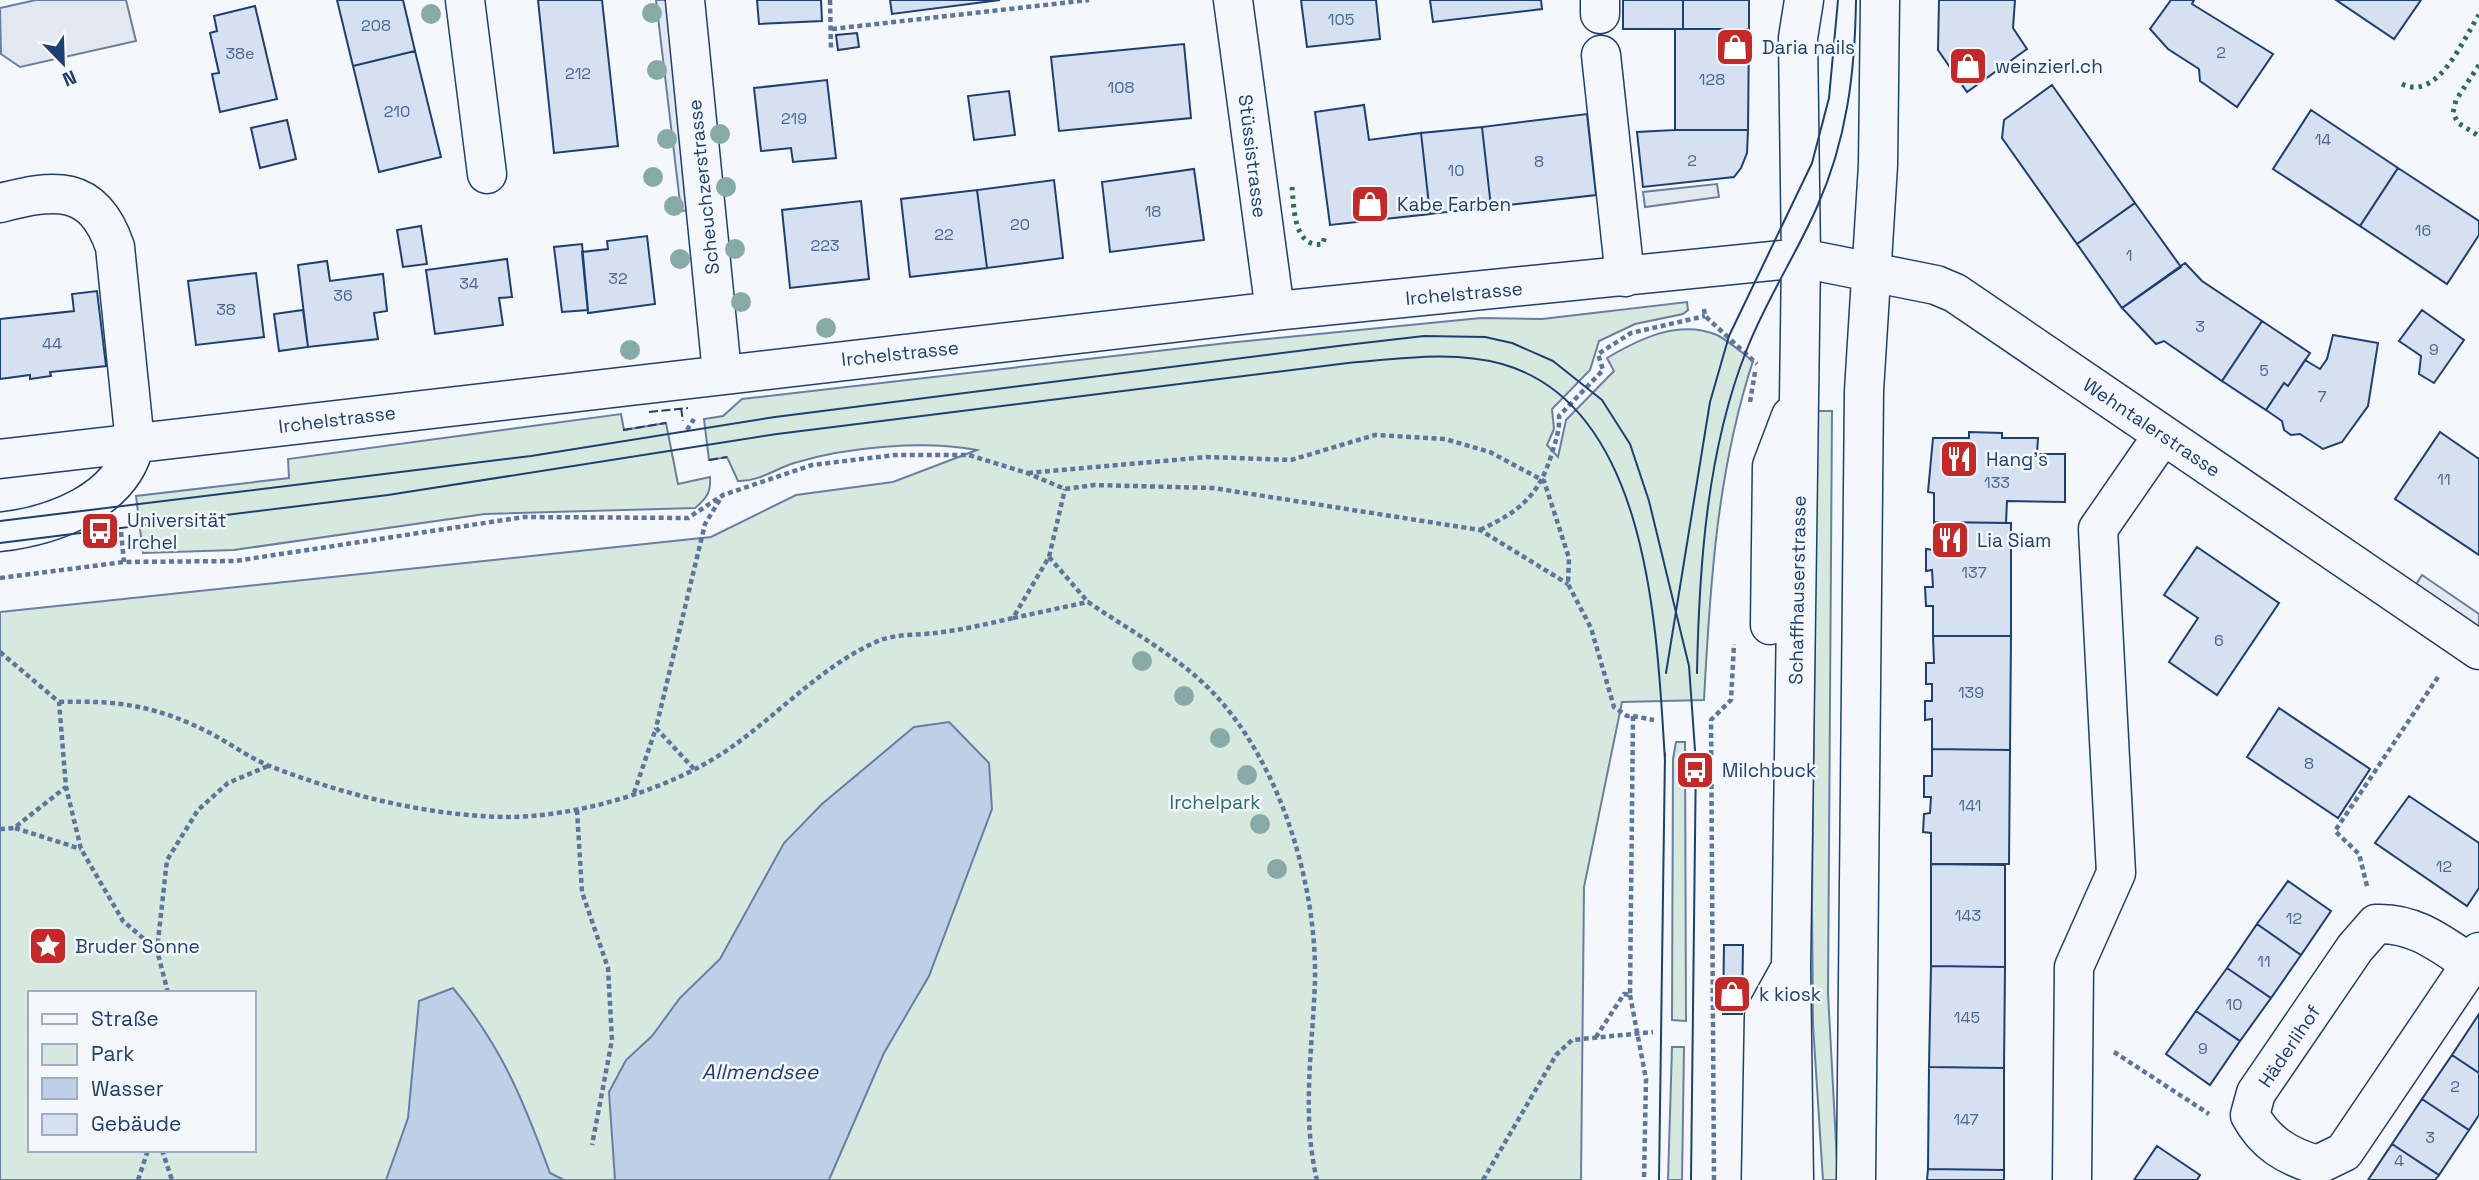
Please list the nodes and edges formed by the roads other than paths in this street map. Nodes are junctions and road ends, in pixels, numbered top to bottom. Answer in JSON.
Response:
{"nodes":[{"id":1,"x":465,"y":0,"type":"edge"},
{"id":2,"x":685,"y":0,"type":"edge"},
{"id":3,"x":1233,"y":0,"type":"edge"},
{"id":4,"x":1804,"y":0,"type":"edge"},
{"id":5,"x":1880,"y":0,"type":"edge"},
{"id":6,"x":1601,"y":55,"type":"dead end"},
{"id":7,"x":487,"y":174,"type":"dead end"},
{"id":8,"x":0,"y":203,"type":"edge"},
{"id":9,"x":1801,"y":258,"type":"junction"},
{"id":10,"x":1869,"y":271,"type":"junction"},
{"id":11,"x":1625,"y":277,"type":"junction"},
{"id":12,"x":1275,"y":311,"type":"junction"},
{"id":13,"x":722,"y":373,"type":"junction"},
{"id":14,"x":2163,"y":435,"type":"junction"},
{"id":15,"x":135,"y":443,"type":"junction"},
{"id":16,"x":0,"y":459,"type":"edge"},
{"id":17,"x":0,"y":532,"type":"edge"},
{"id":18,"x":2479,"y":650,"type":"edge"},
{"id":19,"x":2475,"y":958,"type":"edge"},
{"id":20,"x":1791,"y":967,"type":"junction"},
{"id":21,"x":1761,"y":1180,"type":"edge"},
{"id":22,"x":1794,"y":1180,"type":"edge"},
{"id":23,"x":1856,"y":1180,"type":"edge"},
{"id":24,"x":2072,"y":1180,"type":"edge"}],
"edges":[{"from":1,"to":7,"type":"street"},
{"from":2,"to":13,"type":"street","name":"Scheuchzerstrasse"},
{"from":3,"to":12,"type":"street","name":"Stüssistrasse"},
{"from":4,"to":9,"type":"street","name":"Schaffhauserstrasse"},
{"from":5,"to":10,"type":"street"},
{"from":6,"to":11,"type":"street"},
{"from":8,"to":15,"type":"street"},
{"from":9,"to":10,"type":"street","name":"Wehntalerstrasse"},
{"from":9,"to":11,"type":"street","name":"Irchelstrasse"},
{"from":9,"to":20,"type":"street","name":"Schaffhauserstrasse"},
{"from":10,"to":14,"type":"street","name":"Wehntalerstrasse"},
{"from":10,"to":23,"type":"street"},
{"from":11,"to":12,"type":"street","name":"Irchelstrasse"},
{"from":12,"to":13,"type":"street","name":"Irchelstrasse"},
{"from":13,"to":15,"type":"street","name":"Irchelstrasse"},
{"from":14,"to":18,"type":"street","name":"Wehntalerstrasse"},
{"from":14,"to":24,"type":"street"},
{"from":15,"to":16,"type":"street","name":"Irchelstrasse"},
{"from":15,"to":17,"type":"street"},
{"from":19,"to":19,"type":"street","name":"Häderlihof"},
{"from":20,"to":21,"type":"street"},
{"from":20,"to":22,"type":"street","name":"Schaffhauserstrasse"}]}
